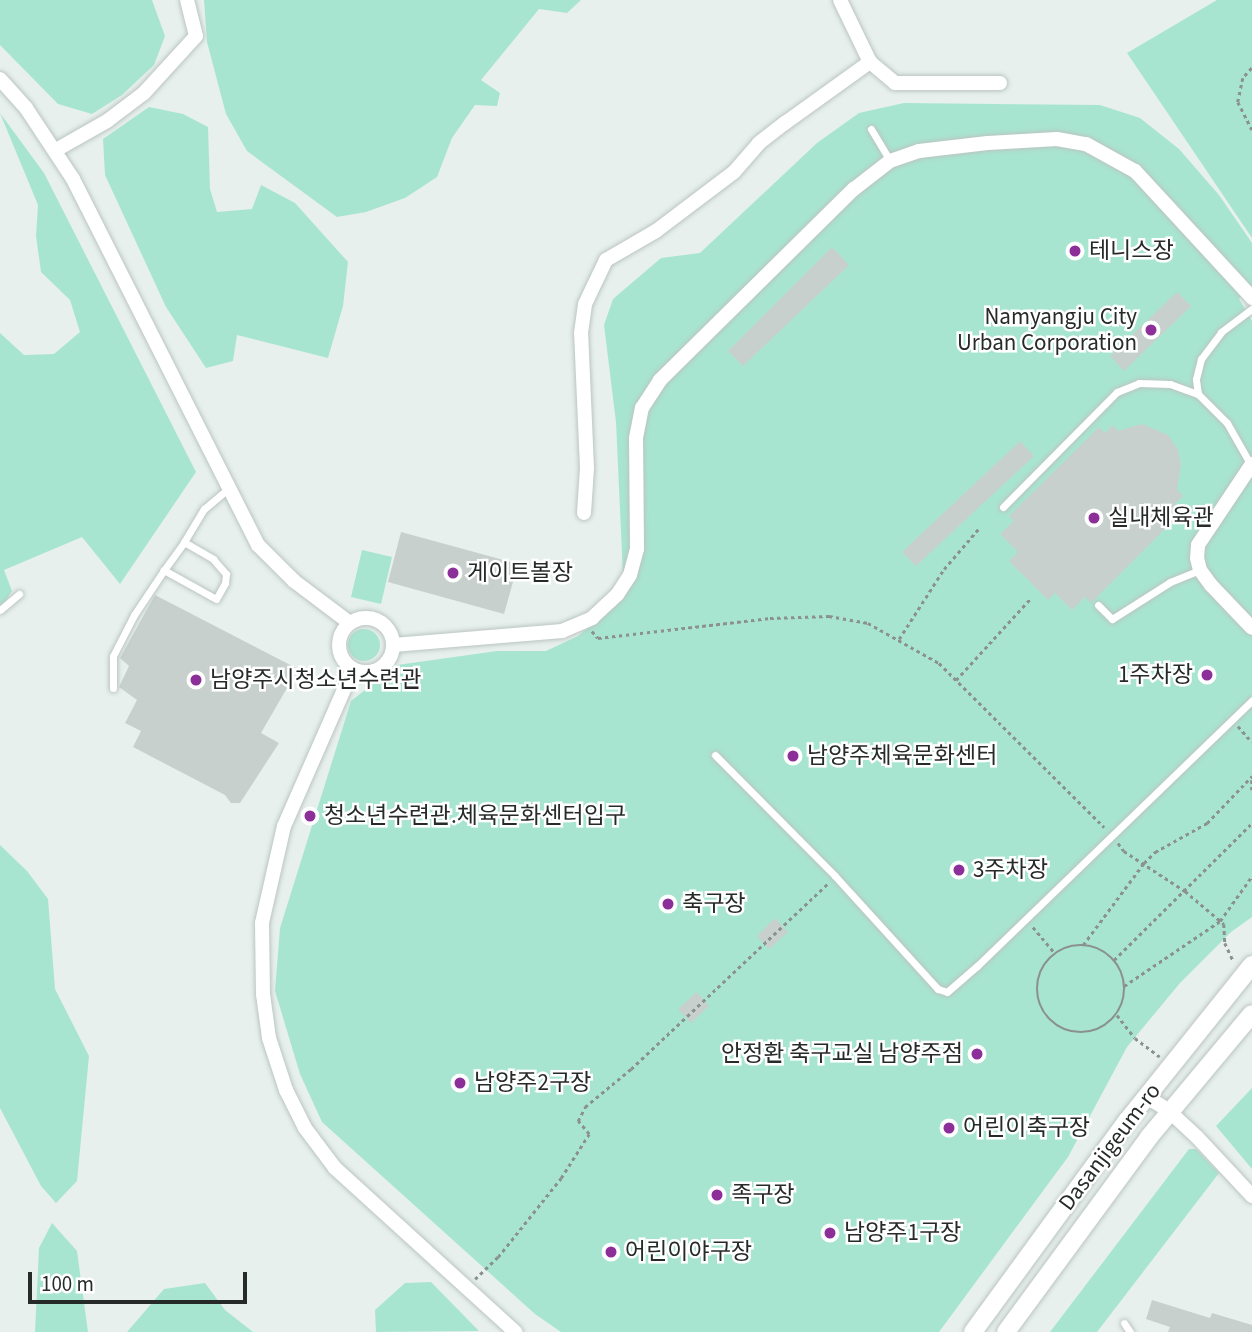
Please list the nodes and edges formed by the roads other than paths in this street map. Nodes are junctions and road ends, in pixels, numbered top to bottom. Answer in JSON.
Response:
{"nodes":[{"id":1,"x":187,"y":0,"type":"edge"},
{"id":2,"x":840,"y":0,"type":"edge"},
{"id":3,"x":870,"y":62,"type":"junction"},
{"id":4,"x":0,"y":79,"type":"edge"},
{"id":5,"x":1000,"y":83,"type":"dead end"},
{"id":6,"x":871,"y":129,"type":"dead end"},
{"id":7,"x":56,"y":150,"type":"junction"},
{"id":8,"x":890,"y":161,"type":"junction"},
{"id":9,"x":1252,"y":298,"type":"edge"},
{"id":10,"x":1252,"y":309,"type":"edge"},
{"id":11,"x":1198,"y":394,"type":"junction"},
{"id":12,"x":1251,"y":465,"type":"edge"},
{"id":13,"x":229,"y":488,"type":"junction"},
{"id":14,"x":1003,"y":507,"type":"dead end"},
{"id":15,"x":584,"y":513,"type":"dead end"},
{"id":16,"x":184,"y":542,"type":"junction"},
{"id":17,"x":164,"y":570,"type":"junction"},
{"id":18,"x":1200,"y":570,"type":"junction"},
{"id":19,"x":19,"y":594,"type":"dead end"},
{"id":20,"x":1098,"y":605,"type":"dead end"},
{"id":21,"x":0,"y":610,"type":"edge"},
{"id":22,"x":349,"y":623,"type":"junction"},
{"id":23,"x":1252,"y":628,"type":"edge"},
{"id":24,"x":393,"y":645,"type":"junction"},
{"id":25,"x":353,"y":669,"type":"junction"},
{"id":26,"x":113,"y":688,"type":"dead end"},
{"id":27,"x":1252,"y":700,"type":"edge"},
{"id":28,"x":715,"y":755,"type":"dead end"},
{"id":29,"x":1252,"y":965,"type":"edge"},
{"id":30,"x":1252,"y":1014,"type":"edge"},
{"id":31,"x":1147,"y":1097,"type":"junction"},
{"id":32,"x":1169,"y":1111,"type":"junction"},
{"id":33,"x":1252,"y":1196,"type":"edge"},
{"id":34,"x":1124,"y":1323,"type":"dead end"},
{"id":35,"x":515,"y":1332,"type":"edge"},
{"id":36,"x":972,"y":1332,"type":"edge"},
{"id":37,"x":1006,"y":1332,"type":"edge"},
{"id":38,"x":1130,"y":1332,"type":"edge"}],
"edges":[{"from":1,"to":7,"type":"street"},
{"from":2,"to":3,"type":"street"},
{"from":3,"to":5,"type":"street"},
{"from":3,"to":15,"type":"street"},
{"from":4,"to":7,"type":"street"},
{"from":6,"to":8,"type":"lane"},
{"from":7,"to":13,"type":"street"},
{"from":8,"to":9,"type":"street"},
{"from":8,"to":24,"type":"street"},
{"from":10,"to":11,"type":"lane"},
{"from":11,"to":12,"type":"lane"},
{"from":11,"to":14,"type":"lane"},
{"from":12,"to":18,"type":"street"},
{"from":13,"to":16,"type":"lane"},
{"from":13,"to":22,"type":"street"},
{"from":16,"to":17,"type":"lane"},
{"from":16,"to":17,"type":"lane"},
{"from":17,"to":26,"type":"lane"},
{"from":18,"to":20,"type":"lane"},
{"from":18,"to":23,"type":"street"},
{"from":19,"to":21,"type":"lane"},
{"from":22,"to":24,"type":"street"},
{"from":22,"to":25,"type":"street"},
{"from":24,"to":25,"type":"street"},
{"from":25,"to":35,"type":"street"},
{"from":27,"to":28,"type":"lane"},
{"from":29,"to":31,"type":"street","name":"Dasanjigeum-ro"},
{"from":30,"to":32,"type":"street","name":"Dasanjigeum-ro"},
{"from":31,"to":32,"type":"street"},
{"from":31,"to":36,"type":"street","name":"Dasanjigeum-ro"},
{"from":32,"to":33,"type":"street"},
{"from":32,"to":37,"type":"street","name":"Dasanjigeum-ro"},
{"from":34,"to":38,"type":"lane"}]}
